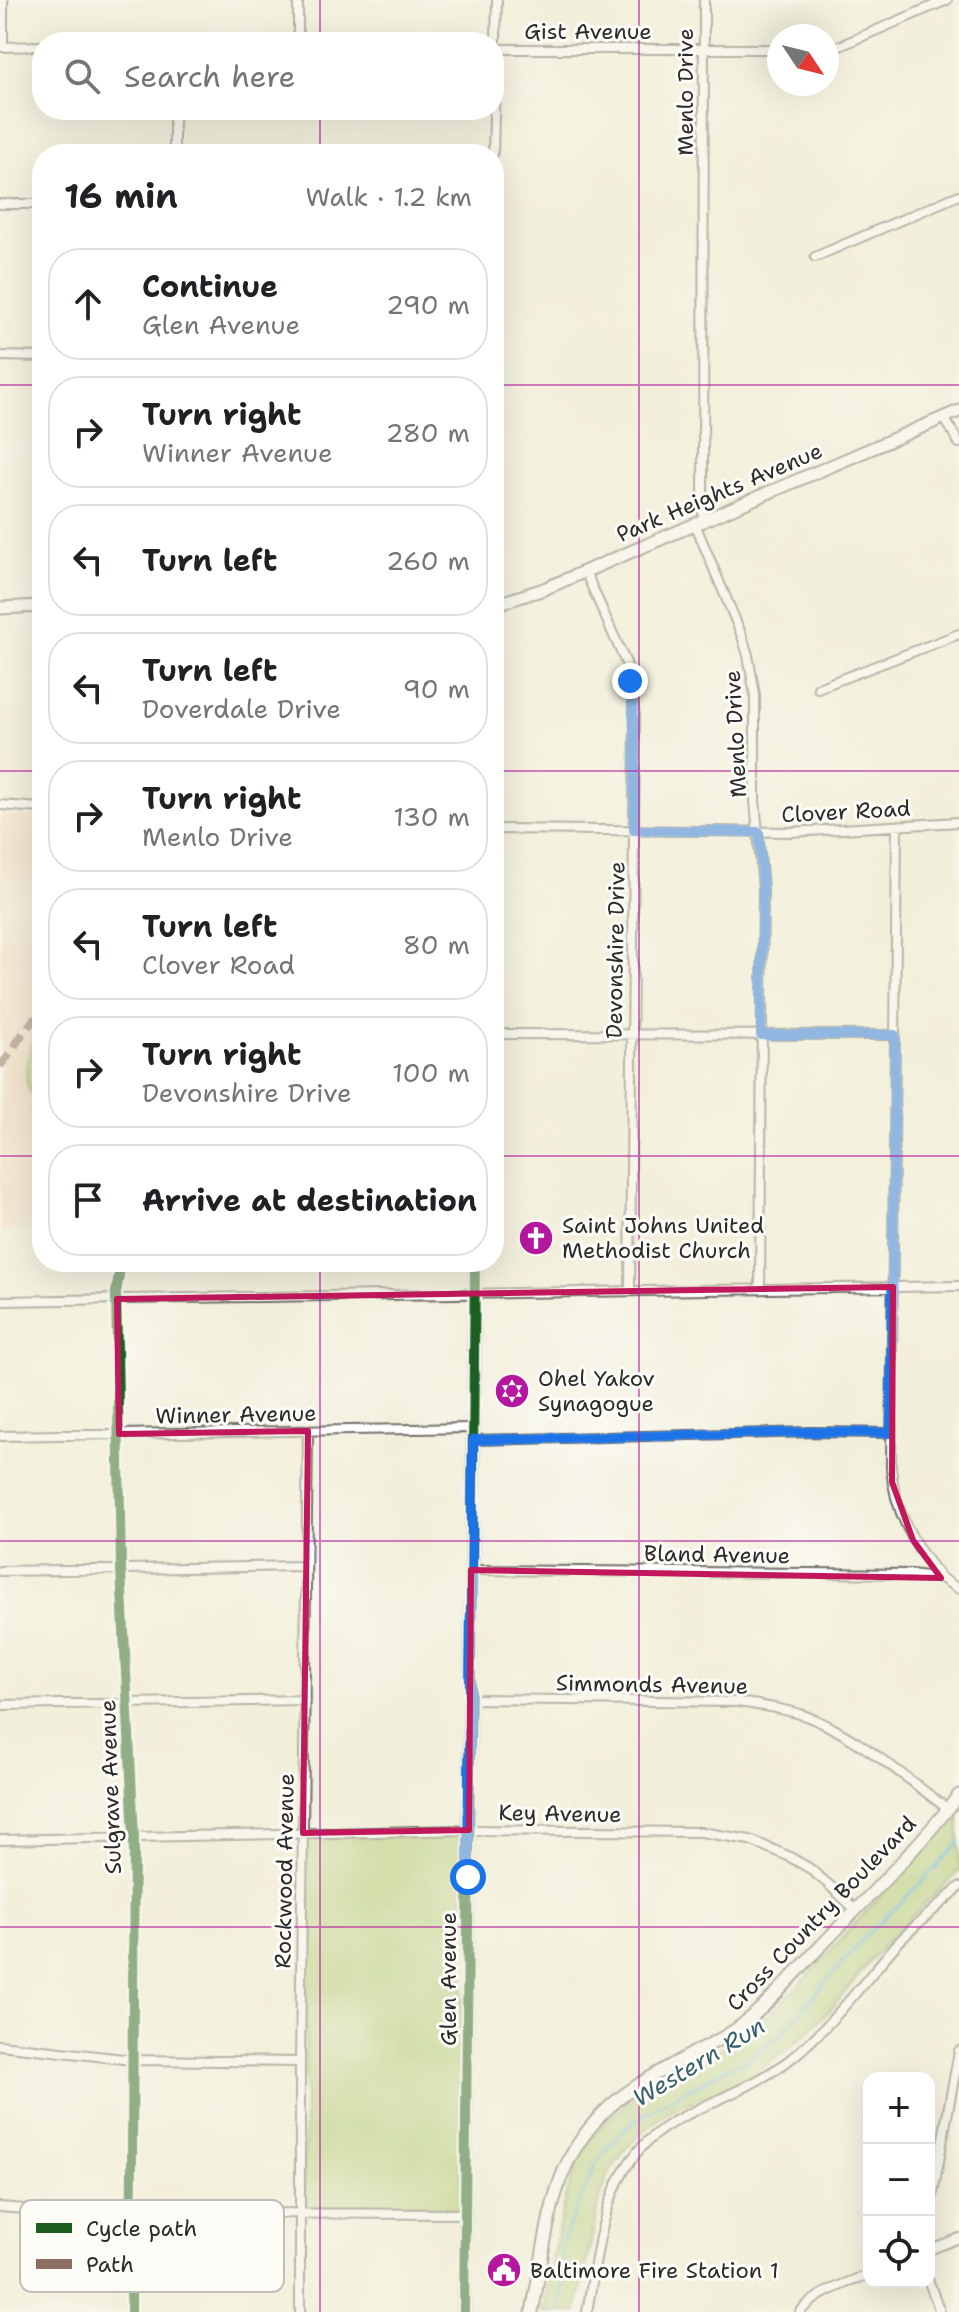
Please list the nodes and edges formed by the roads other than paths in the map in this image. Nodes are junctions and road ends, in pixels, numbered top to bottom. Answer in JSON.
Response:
{"nodes":[{"id":1,"x":3,"y":0,"type":"edge"},
{"id":2,"x":298,"y":0,"type":"edge"},
{"id":3,"x":497,"y":0,"type":"edge"},
{"id":4,"x":704,"y":0,"type":"edge"},
{"id":5,"x":947,"y":0,"type":"edge"},
{"id":6,"x":298,"y":32,"type":"edge"},
{"id":7,"x":496,"y":32,"type":"edge"},
{"id":8,"x":32,"y":46,"type":"edge"},
{"id":9,"x":839,"y":46,"type":"edge"},
{"id":10,"x":2,"y":47,"type":"edge"},
{"id":11,"x":703,"y":48,"type":"junction"},
{"id":12,"x":504,"y":49,"type":"edge"},
{"id":13,"x":767,"y":49,"type":"edge"},
{"id":14,"x":174,"y":120,"type":"edge"},
{"id":15,"x":494,"y":120,"type":"edge"},
{"id":16,"x":174,"y":144,"type":"edge"},
{"id":17,"x":493,"y":144,"type":"edge"},
{"id":18,"x":959,"y":195,"type":"edge"},
{"id":19,"x":0,"y":204,"type":"edge"},
{"id":20,"x":32,"y":204,"type":"edge"},
{"id":21,"x":815,"y":257,"type":"dead end"},
{"id":22,"x":0,"y":356,"type":"edge"},
{"id":23,"x":32,"y":357,"type":"edge"},
{"id":24,"x":959,"y":411,"type":"edge"},
{"id":25,"x":944,"y":417,"type":"junction"},
{"id":26,"x":959,"y":443,"type":"edge"},
{"id":27,"x":699,"y":522,"type":"junction"},
{"id":28,"x":585,"y":571,"type":"junction"},
{"id":29,"x":504,"y":602,"type":"edge"},
{"id":30,"x":32,"y":606,"type":"edge"},
{"id":31,"x":0,"y":608,"type":"edge"},
{"id":32,"x":959,"y":634,"type":"edge"},
{"id":33,"x":818,"y":688,"type":"dead end"},
{"id":34,"x":0,"y":805,"type":"edge"},
{"id":35,"x":32,"y":807,"type":"edge"},
{"id":36,"x":959,"y":822,"type":"edge"},
{"id":37,"x":897,"y":828,"type":"junction"},
{"id":38,"x":504,"y":829,"type":"edge"},
{"id":39,"x":634,"y":830,"type":"junction"},
{"id":40,"x":759,"y":832,"type":"junction"},
{"id":41,"x":504,"y":1034,"type":"edge"},
{"id":42,"x":632,"y":1035,"type":"junction"},
{"id":43,"x":761,"y":1035,"type":"junction"},
{"id":44,"x":895,"y":1035,"type":"junction"},
{"id":45,"x":119,"y":1272,"type":"edge"},
{"id":46,"x":475,"y":1272,"type":"edge"},
{"id":47,"x":959,"y":1286,"type":"edge"},
{"id":48,"x":893,"y":1287,"type":"junction"},
{"id":49,"x":760,"y":1289,"type":"junction"},
{"id":50,"x":630,"y":1291,"type":"junction"},
{"id":51,"x":474,"y":1293,"type":"junction"},
{"id":52,"x":117,"y":1299,"type":"junction"},
{"id":53,"x":0,"y":1301,"type":"edge"},
{"id":54,"x":308,"y":1431,"type":"junction"},
{"id":55,"x":891,"y":1433,"type":"junction"},
{"id":56,"x":119,"y":1434,"type":"junction"},
{"id":57,"x":473,"y":1434,"type":"junction"},
{"id":58,"x":0,"y":1436,"type":"edge"},
{"id":59,"x":306,"y":1566,"type":"junction"},
{"id":60,"x":121,"y":1569,"type":"junction"},
{"id":61,"x":471,"y":1570,"type":"junction"},
{"id":62,"x":0,"y":1571,"type":"edge"},
{"id":63,"x":941,"y":1578,"type":"junction"},
{"id":64,"x":959,"y":1589,"type":"edge"},
{"id":65,"x":469,"y":1699,"type":"junction"},
{"id":66,"x":305,"y":1700,"type":"junction"},
{"id":67,"x":127,"y":1704,"type":"junction"},
{"id":68,"x":0,"y":1705,"type":"edge"},
{"id":69,"x":959,"y":1795,"type":"edge"},
{"id":70,"x":948,"y":1809,"type":"junction"},
{"id":71,"x":469,"y":1830,"type":"junction"},
{"id":72,"x":303,"y":1833,"type":"junction"},
{"id":73,"x":134,"y":1838,"type":"junction"},
{"id":74,"x":0,"y":1840,"type":"edge"},
{"id":75,"x":959,"y":1887,"type":"edge"},
{"id":76,"x":856,"y":1910,"type":"junction"},
{"id":77,"x":0,"y":2045,"type":"edge"},
{"id":78,"x":959,"y":2051,"type":"edge"},
{"id":79,"x":132,"y":2060,"type":"junction"},
{"id":80,"x":300,"y":2062,"type":"junction"},
{"id":81,"x":935,"y":2182,"type":"edge"},
{"id":82,"x":131,"y":2200,"type":"edge"},
{"id":83,"x":0,"y":2207,"type":"edge"},
{"id":84,"x":20,"y":2209,"type":"edge"},
{"id":85,"x":284,"y":2214,"type":"edge"},
{"id":86,"x":300,"y":2214,"type":"junction"},
{"id":87,"x":466,"y":2214,"type":"junction"},
{"id":88,"x":959,"y":2238,"type":"edge"},
{"id":89,"x":935,"y":2248,"type":"edge"},
{"id":90,"x":863,"y":2276,"type":"edge"},
{"id":91,"x":931,"y":2288,"type":"edge"},
{"id":92,"x":300,"y":2312,"type":"edge"},
{"id":93,"x":464,"y":2312,"type":"edge"},
{"id":94,"x":532,"y":2312,"type":"edge"},
{"id":95,"x":587,"y":2312,"type":"edge"},
{"id":96,"x":800,"y":2312,"type":"edge"},
{"id":97,"x":940,"y":2312,"type":"edge"}],
"edges":[{"from":1,"to":10,"type":"street"},
{"from":2,"to":6,"type":"street"},
{"from":3,"to":7,"type":"street"},
{"from":4,"to":11,"type":"street","name":"Menlo Drive"},
{"from":5,"to":9,"type":"street"},
{"from":8,"to":10,"type":"street"},
{"from":11,"to":12,"type":"street","name":"Gist Avenue"},
{"from":11,"to":13,"type":"street","name":"Gist Avenue"},
{"from":11,"to":27,"type":"street","name":"Menlo Drive"},
{"from":14,"to":16,"type":"street"},
{"from":15,"to":17,"type":"street"},
{"from":18,"to":21,"type":"street"},
{"from":19,"to":20,"type":"street"},
{"from":22,"to":23,"type":"street"},
{"from":24,"to":25,"type":"main road","name":"Park Heights Avenue"},
{"from":25,"to":26,"type":"street"},
{"from":25,"to":27,"type":"main road","name":"Park Heights Avenue"},
{"from":27,"to":28,"type":"main road","name":"Park Heights Avenue"},
{"from":27,"to":40,"type":"street","name":"Menlo Drive"},
{"from":28,"to":29,"type":"main road","name":"Park Heights Avenue"},
{"from":28,"to":39,"type":"street","name":"Devonshire Drive"},
{"from":30,"to":31,"type":"main road"},
{"from":32,"to":33,"type":"street"},
{"from":34,"to":35,"type":"street"},
{"from":36,"to":37,"type":"street","name":"Clover Road"},
{"from":37,"to":40,"type":"street","name":"Clover Road"},
{"from":37,"to":44,"type":"street"},
{"from":38,"to":39,"type":"street","name":"Clover Road"},
{"from":39,"to":40,"type":"street","name":"Clover Road"},
{"from":39,"to":42,"type":"street","name":"Devonshire Drive"},
{"from":40,"to":43,"type":"street","name":"Menlo Drive"},
{"from":41,"to":42,"type":"street"},
{"from":42,"to":43,"type":"street"},
{"from":42,"to":50,"type":"street","name":"Devonshire Drive"},
{"from":43,"to":44,"type":"street"},
{"from":43,"to":49,"type":"street","name":"Menlo Drive"},
{"from":44,"to":48,"type":"street"},
{"from":45,"to":52,"type":"street","name":"Sulgrave Avenue"},
{"from":46,"to":51,"type":"main road","name":"Glen Avenue"},
{"from":47,"to":48,"type":"street"},
{"from":48,"to":49,"type":"street"},
{"from":48,"to":55,"type":"street"},
{"from":49,"to":50,"type":"street"},
{"from":50,"to":51,"type":"street"},
{"from":51,"to":52,"type":"street"},
{"from":51,"to":57,"type":"main road","name":"Glen Avenue"},
{"from":52,"to":53,"type":"street"},
{"from":52,"to":56,"type":"street","name":"Sulgrave Avenue"},
{"from":54,"to":56,"type":"street","name":"Winner Avenue"},
{"from":54,"to":57,"type":"street","name":"Winner Avenue"},
{"from":54,"to":59,"type":"street","name":"Rockwood Avenue"},
{"from":55,"to":57,"type":"street","name":"Winner Avenue"},
{"from":55,"to":63,"type":"street"},
{"from":56,"to":58,"type":"street","name":"Winner Avenue"},
{"from":56,"to":60,"type":"street","name":"Sulgrave Avenue"},
{"from":57,"to":61,"type":"main road","name":"Glen Avenue"},
{"from":59,"to":60,"type":"street"},
{"from":59,"to":66,"type":"street","name":"Rockwood Avenue"},
{"from":60,"to":62,"type":"street"},
{"from":60,"to":67,"type":"street","name":"Sulgrave Avenue"},
{"from":61,"to":63,"type":"street","name":"Bland Avenue"},
{"from":61,"to":65,"type":"main road","name":"Glen Avenue"},
{"from":63,"to":64,"type":"street","name":"Bland Avenue"},
{"from":65,"to":70,"type":"street","name":"Simmonds Avenue"},
{"from":65,"to":71,"type":"main road","name":"Glen Avenue"},
{"from":66,"to":67,"type":"street"},
{"from":66,"to":72,"type":"street","name":"Rockwood Avenue"},
{"from":67,"to":68,"type":"street"},
{"from":67,"to":73,"type":"street","name":"Sulgrave Avenue"},
{"from":69,"to":70,"type":"main road","name":"Cross Country Boulevard"},
{"from":70,"to":76,"type":"main road","name":"Cross Country Boulevard"},
{"from":71,"to":72,"type":"street","name":"Key Avenue"},
{"from":71,"to":76,"type":"street","name":"Key Avenue"},
{"from":71,"to":87,"type":"main road","name":"Glen Avenue"},
{"from":72,"to":73,"type":"street","name":"Key Avenue"},
{"from":72,"to":80,"type":"street","name":"Rockwood Avenue"},
{"from":73,"to":74,"type":"street","name":"Key Avenue"},
{"from":73,"to":79,"type":"street","name":"Sulgrave Avenue"},
{"from":75,"to":95,"type":"street"},
{"from":76,"to":94,"type":"main road","name":"Cross Country Boulevard"},
{"from":77,"to":79,"type":"street"},
{"from":78,"to":81,"type":"street"},
{"from":79,"to":80,"type":"street"},
{"from":79,"to":82,"type":"street","name":"Sulgrave Avenue"},
{"from":80,"to":86,"type":"street","name":"Rockwood Avenue"},
{"from":83,"to":84,"type":"street"},
{"from":85,"to":86,"type":"street"},
{"from":86,"to":87,"type":"street"},
{"from":86,"to":92,"type":"street","name":"Rockwood Avenue"},
{"from":87,"to":93,"type":"main road","name":"Glen Avenue"},
{"from":88,"to":89,"type":"street"},
{"from":90,"to":96,"type":"street"},
{"from":91,"to":97,"type":"street"}]}
